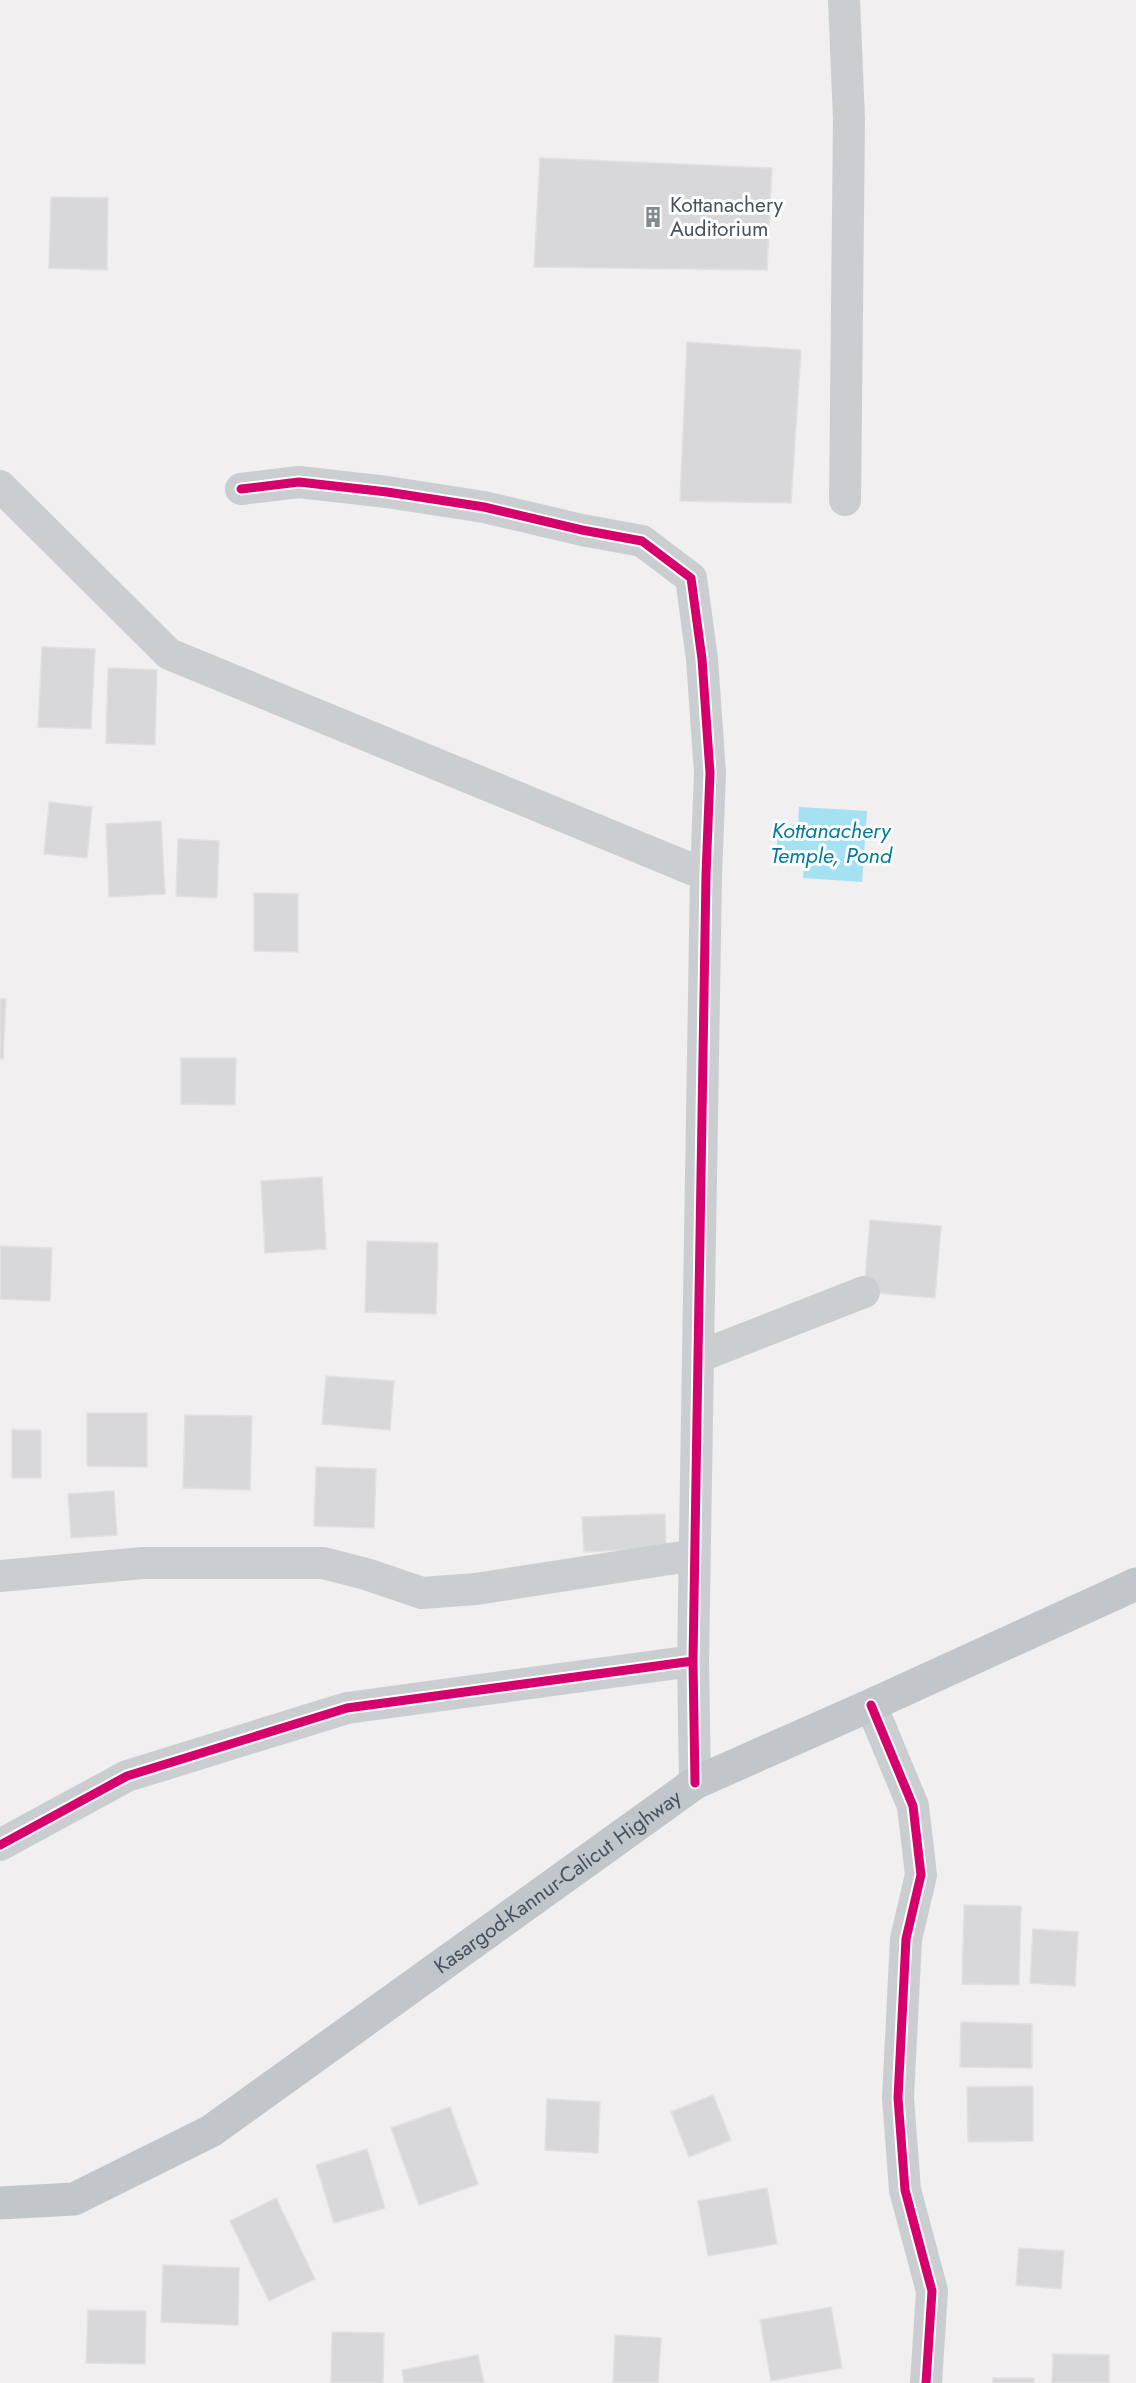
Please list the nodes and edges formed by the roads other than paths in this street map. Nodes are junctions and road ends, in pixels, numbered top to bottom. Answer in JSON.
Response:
{"nodes":[{"id":1,"x":844,"y":0,"type":"edge"},
{"id":2,"x":0,"y":486,"type":"edge"},
{"id":3,"x":241,"y":489,"type":"dead end"},
{"id":4,"x":845,"y":500,"type":"dead end"},
{"id":5,"x":706,"y":875,"type":"junction"},
{"id":6,"x":864,"y":1292,"type":"dead end"},
{"id":7,"x":698,"y":1358,"type":"junction"},
{"id":8,"x":695,"y":1555,"type":"junction"},
{"id":9,"x":0,"y":1576,"type":"edge"},
{"id":10,"x":1136,"y":1584,"type":"edge"},
{"id":11,"x":693,"y":1661,"type":"junction"},
{"id":12,"x":871,"y":1705,"type":"junction"},
{"id":13,"x":695,"y":1783,"type":"junction"},
{"id":14,"x":0,"y":1845,"type":"edge"},
{"id":15,"x":0,"y":2203,"type":"edge"},
{"id":16,"x":926,"y":2383,"type":"edge"}],
"edges":[{"from":1,"to":4,"type":"street"},
{"from":2,"to":5,"type":"street"},
{"from":3,"to":5,"type":"street"},
{"from":5,"to":7,"type":"street"},
{"from":6,"to":7,"type":"street"},
{"from":7,"to":8,"type":"street"},
{"from":8,"to":9,"type":"street"},
{"from":8,"to":11,"type":"street"},
{"from":10,"to":12,"type":"highway","name":"Kasargod-Kannur-Calicut Highway"},
{"from":11,"to":13,"type":"street"},
{"from":11,"to":14,"type":"street"},
{"from":12,"to":13,"type":"highway","name":"Kasargod-Kannur-Calicut Highway"},
{"from":12,"to":16,"type":"street"},
{"from":13,"to":15,"type":"highway","name":"Kasargod-Kannur-Calicut Highway"}]}
